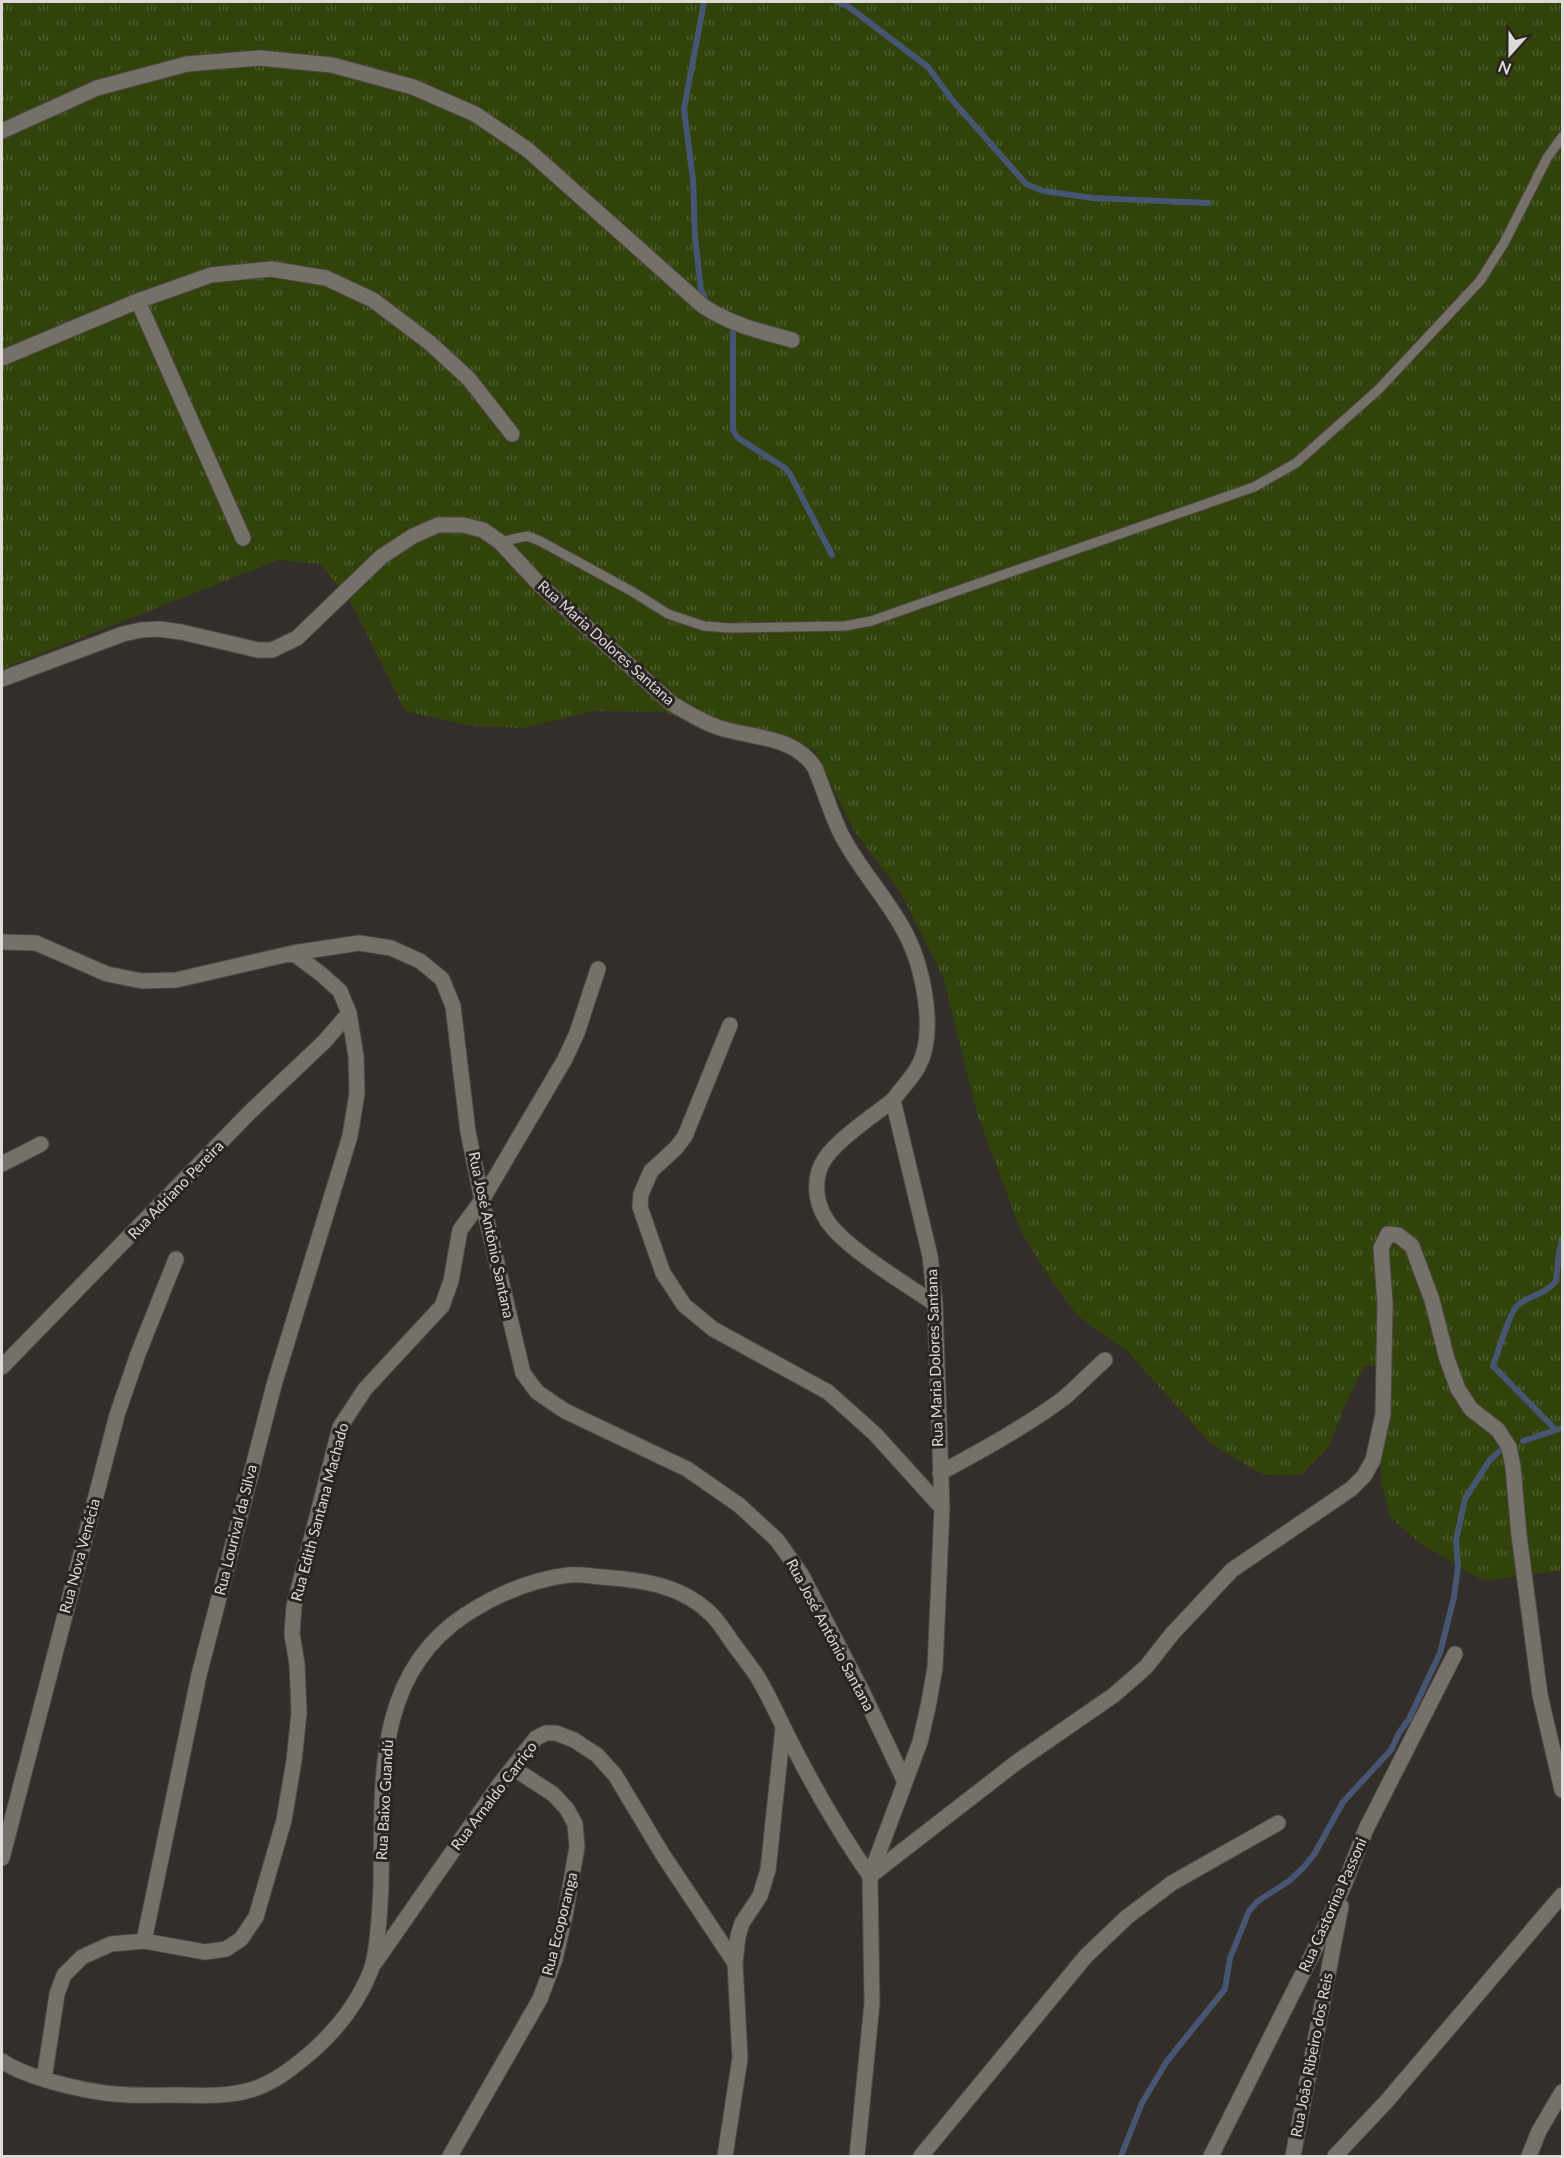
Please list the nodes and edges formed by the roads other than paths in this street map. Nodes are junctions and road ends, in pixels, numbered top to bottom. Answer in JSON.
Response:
{"nodes":[{"id":1,"x":2,"y":131,"type":"edge"},
{"id":2,"x":1563,"y":137,"type":"edge"},
{"id":3,"x":138,"y":301,"type":"junction"},
{"id":4,"x":792,"y":340,"type":"dead end"},
{"id":5,"x":2,"y":358,"type":"edge"},
{"id":6,"x":512,"y":434,"type":"dead end"},
{"id":7,"x":243,"y":538,"type":"dead end"},
{"id":8,"x":500,"y":542,"type":"junction"},
{"id":9,"x":2,"y":679,"type":"edge"},
{"id":10,"x":2,"y":942,"type":"edge"},
{"id":11,"x":293,"y":953,"type":"junction"},
{"id":12,"x":598,"y":969,"type":"dead end"},
{"id":13,"x":349,"y":1013,"type":"junction"},
{"id":14,"x":730,"y":1025,"type":"dead end"},
{"id":15,"x":893,"y":1100,"type":"junction"},
{"id":16,"x":41,"y":1144,"type":"dead end"},
{"id":17,"x":2,"y":1164,"type":"edge"},
{"id":18,"x":482,"y":1200,"type":"junction"},
{"id":19,"x":176,"y":1259,"type":"dead end"},
{"id":20,"x":935,"y":1304,"type":"junction"},
{"id":21,"x":1105,"y":1360,"type":"dead end"},
{"id":22,"x":2,"y":1367,"type":"edge"},
{"id":23,"x":940,"y":1473,"type":"junction"},
{"id":24,"x":942,"y":1508,"type":"junction"},
{"id":25,"x":1455,"y":1654,"type":"dead end"},
{"id":26,"x":783,"y":1727,"type":"junction"},
{"id":27,"x":513,"y":1768,"type":"junction"},
{"id":28,"x":905,"y":1782,"type":"junction"},
{"id":29,"x":1563,"y":1790,"type":"edge"},
{"id":30,"x":1278,"y":1823,"type":"dead end"},
{"id":31,"x":2,"y":1858,"type":"edge"},
{"id":32,"x":870,"y":1876,"type":"junction"},
{"id":33,"x":1345,"y":1883,"type":"junction"},
{"id":34,"x":1563,"y":1895,"type":"edge"},
{"id":35,"x":144,"y":1941,"type":"junction"},
{"id":36,"x":735,"y":1963,"type":"junction"},
{"id":37,"x":373,"y":1967,"type":"junction"},
{"id":38,"x":2,"y":2061,"type":"edge"},
{"id":39,"x":44,"y":2079,"type":"junction"},
{"id":40,"x":1563,"y":2092,"type":"edge"},
{"id":41,"x":450,"y":2157,"type":"edge"},
{"id":42,"x":725,"y":2157,"type":"edge"},
{"id":43,"x":857,"y":2157,"type":"edge"},
{"id":44,"x":921,"y":2157,"type":"edge"},
{"id":45,"x":1211,"y":2157,"type":"edge"},
{"id":46,"x":1293,"y":2157,"type":"edge"},
{"id":47,"x":1335,"y":2157,"type":"edge"},
{"id":48,"x":1529,"y":2157,"type":"edge"}],
"edges":[{"from":1,"to":4,"type":"street"},
{"from":2,"to":8,"type":"lane"},
{"from":3,"to":5,"type":"street"},
{"from":3,"to":6,"type":"street"},
{"from":3,"to":7,"type":"street"},
{"from":8,"to":9,"type":"street","name":"Rua Maria Dolores Santana"},
{"from":8,"to":15,"type":"street","name":"Rua Maria Dolores Santana"},
{"from":10,"to":11,"type":"street","name":"Rua José Antônio Santana"},
{"from":11,"to":13,"type":"street","name":"Rua Lourival da Silva"},
{"from":11,"to":18,"type":"street","name":"Rua José Antônio Santana"},
{"from":12,"to":18,"type":"street","name":"Rua Edith Santana Machado"},
{"from":13,"to":22,"type":"street","name":"Rua Adriano Pereira"},
{"from":13,"to":35,"type":"street","name":"Rua Lourival da Silva"},
{"from":14,"to":24,"type":"street"},
{"from":15,"to":20,"type":"street","name":"Rua Maria Dolores Santana"},
{"from":15,"to":20,"type":"street"},
{"from":16,"to":17,"type":"street"},
{"from":18,"to":28,"type":"street","name":"Rua José Antônio Santana"},
{"from":18,"to":35,"type":"street","name":"Rua Edith Santana Machado"},
{"from":19,"to":31,"type":"street","name":"Rua Nova Venécia"},
{"from":20,"to":23,"type":"street","name":"Rua Maria Dolores Santana"},
{"from":21,"to":23,"type":"street"},
{"from":23,"to":24,"type":"street","name":"Rua Maria Dolores Santana"},
{"from":24,"to":28,"type":"street","name":"Rua Maria Dolores Santana"},
{"from":25,"to":33,"type":"street","name":"Rua Castorina Passoni"},
{"from":26,"to":32,"type":"street","name":"Rua Baixo Guandú"},
{"from":26,"to":36,"type":"street"},
{"from":26,"to":37,"type":"street","name":"Rua Baixo Guandú"},
{"from":27,"to":36,"type":"street","name":"Rua Arnaldo Carriço"},
{"from":27,"to":37,"type":"street","name":"Rua Arnaldo Carriço"},
{"from":27,"to":41,"type":"street","name":"Rua Ecoporanga"},
{"from":28,"to":32,"type":"street","name":"Rua Maria Dolores Santana"},
{"from":29,"to":32,"type":"street"},
{"from":30,"to":44,"type":"street"},
{"from":32,"to":43,"type":"street","name":"Rua Maria Dolores Santana"},
{"from":33,"to":45,"type":"street","name":"Rua Castorina Passoni"},
{"from":33,"to":46,"type":"street","name":"Rua João Ribeiro dos Reis"},
{"from":34,"to":47,"type":"street"},
{"from":35,"to":39,"type":"street"},
{"from":36,"to":42,"type":"street"},
{"from":37,"to":39,"type":"street","name":"Rua Baixo Guandú"},
{"from":38,"to":39,"type":"street","name":"Rua Baixo Guandú"},
{"from":40,"to":48,"type":"street"}]}
